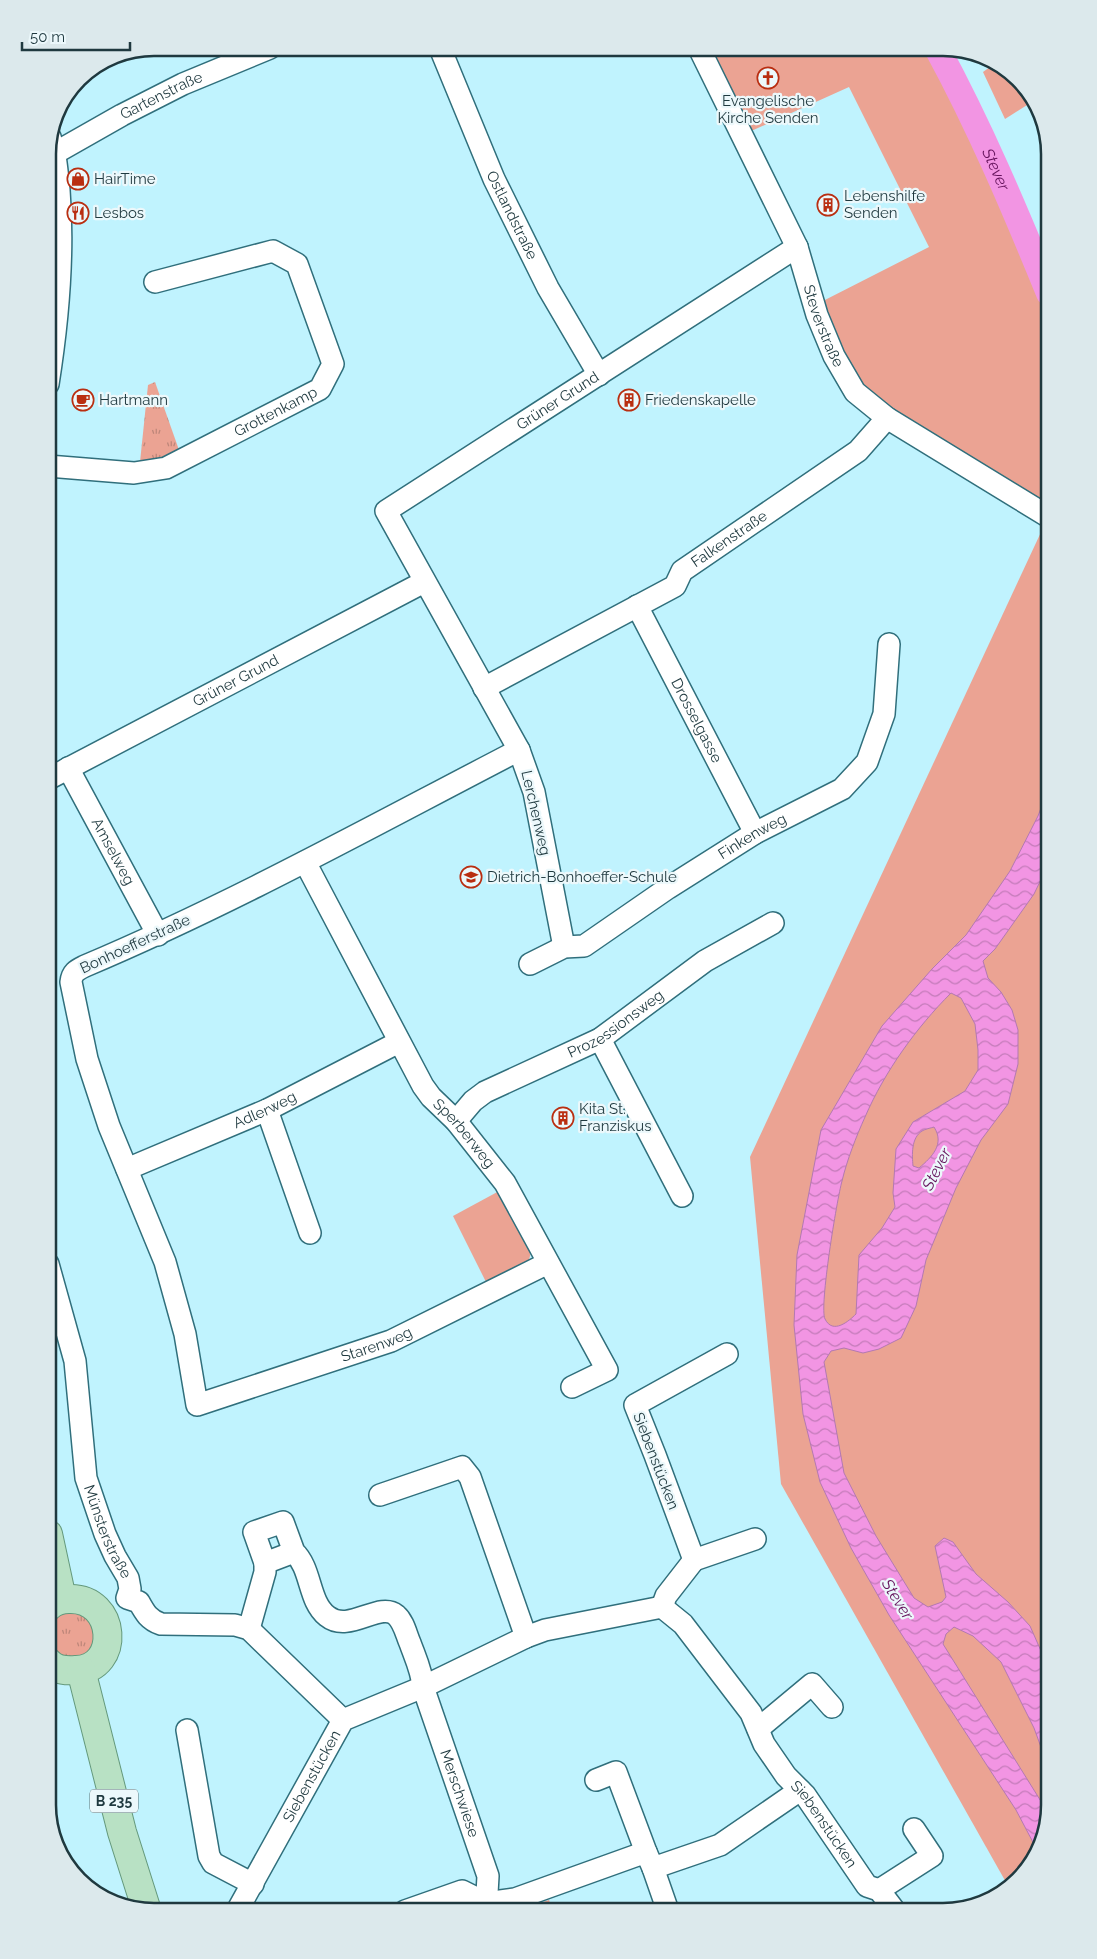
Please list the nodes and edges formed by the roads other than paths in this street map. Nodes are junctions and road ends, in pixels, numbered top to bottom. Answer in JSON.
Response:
{"nodes":[{"id":1,"x":251,"y":56,"type":"edge"},
{"id":2,"x":443,"y":56,"type":"edge"},
{"id":3,"x":703,"y":56,"type":"edge"},
{"id":4,"x":56,"y":146,"type":"edge"},
{"id":5,"x":56,"y":194,"type":"edge"},
{"id":6,"x":797,"y":247,"type":"junction"},
{"id":7,"x":155,"y":282,"type":"dead end"},
{"id":8,"x":56,"y":312,"type":"edge"},
{"id":9,"x":599,"y":375,"type":"junction"},
{"id":10,"x":887,"y":418,"type":"junction"},
{"id":11,"x":56,"y":467,"type":"edge"},
{"id":12,"x":1041,"y":512,"type":"edge"},
{"id":13,"x":424,"y":582,"type":"junction"},
{"id":14,"x":637,"y":606,"type":"junction"},
{"id":15,"x":889,"y":644,"type":"dead end"},
{"id":16,"x":484,"y":688,"type":"junction"},
{"id":17,"x":520,"y":750,"type":"junction"},
{"id":18,"x":68,"y":768,"type":"junction"},
{"id":19,"x":56,"y":775,"type":"edge"},
{"id":20,"x":755,"y":834,"type":"junction"},
{"id":21,"x":305,"y":862,"type":"junction"},
{"id":22,"x":773,"y":923,"type":"dead end"},
{"id":23,"x":158,"y":935,"type":"junction"},
{"id":24,"x":564,"y":947,"type":"junction"},
{"id":25,"x":530,"y":964,"type":"dead end"},
{"id":26,"x":600,"y":1039,"type":"junction"},
{"id":27,"x":399,"y":1042,"type":"junction"},
{"id":28,"x":267,"y":1110,"type":"junction"},
{"id":29,"x":456,"y":1120,"type":"junction"},
{"id":30,"x":127,"y":1169,"type":"junction"},
{"id":31,"x":682,"y":1196,"type":"dead end"},
{"id":32,"x":310,"y":1233,"type":"dead end"},
{"id":33,"x":548,"y":1263,"type":"junction"},
{"id":34,"x":56,"y":1293,"type":"edge"},
{"id":35,"x":727,"y":1354,"type":"dead end"},
{"id":36,"x":572,"y":1387,"type":"dead end"},
{"id":37,"x":197,"y":1405,"type":"joint"},
{"id":38,"x":380,"y":1495,"type":"dead end"},
{"id":39,"x":755,"y":1539,"type":"dead end"},
{"id":40,"x":294,"y":1552,"type":"junction"},
{"id":41,"x":694,"y":1560,"type":"junction"},
{"id":42,"x":265,"y":1563,"type":"junction"},
{"id":43,"x":127,"y":1598,"type":"junction"},
{"id":44,"x":56,"y":1603,"type":"edge"},
{"id":45,"x":662,"y":1607,"type":"junction"},
{"id":46,"x":103,"y":1615,"type":"junction"},
{"id":47,"x":249,"y":1628,"type":"junction"},
{"id":48,"x":526,"y":1637,"type":"junction"},
{"id":49,"x":56,"y":1667,"type":"edge"},
{"id":50,"x":81,"y":1670,"type":"junction"},
{"id":51,"x":423,"y":1687,"type":"junction"},
{"id":52,"x":832,"y":1707,"type":"dead end"},
{"id":53,"x":344,"y":1720,"type":"junction"},
{"id":54,"x":758,"y":1729,"type":"junction"},
{"id":55,"x":187,"y":1730,"type":"dead end"},
{"id":56,"x":596,"y":1780,"type":"dead end"},
{"id":57,"x":800,"y":1790,"type":"junction"},
{"id":58,"x":914,"y":1829,"type":"dead end"},
{"id":59,"x":650,"y":1860,"type":"junction"},
{"id":60,"x":253,"y":1884,"type":"junction"},
{"id":61,"x":879,"y":1890,"type":"junction"},
{"id":62,"x":144,"y":1902,"type":"edge"},
{"id":63,"x":242,"y":1903,"type":"edge"},
{"id":64,"x":427,"y":1903,"type":"edge"},
{"id":65,"x":480,"y":1903,"type":"edge"},
{"id":66,"x":486,"y":1903,"type":"edge"},
{"id":67,"x":500,"y":1903,"type":"edge"},
{"id":68,"x":665,"y":1903,"type":"edge"},
{"id":69,"x":888,"y":1903,"type":"edge"}],
"edges":[{"from":1,"to":4,"type":"street","name":"Gartenstraße"},
{"from":2,"to":9,"type":"street","name":"Ostlandstraße"},
{"from":3,"to":6,"type":"street","name":"Steverstraße"},
{"from":5,"to":8,"type":"street"},
{"from":6,"to":9,"type":"street","name":"Grüner Grund"},
{"from":6,"to":10,"type":"street","name":"Steverstraße"},
{"from":7,"to":11,"type":"street","name":"Grottenkamp"},
{"from":9,"to":13,"type":"street","name":"Grüner Grund"},
{"from":10,"to":12,"type":"street","name":"Steverstraße"},
{"from":10,"to":14,"type":"street","name":"Falkenstraße"},
{"from":13,"to":16,"type":"street","name":"Grüner Grund"},
{"from":13,"to":18,"type":"street","name":"Grüner Grund"},
{"from":14,"to":16,"type":"street","name":"Falkenstraße"},
{"from":14,"to":20,"type":"street","name":"Drosselgasse"},
{"from":15,"to":20,"type":"street","name":"Finkenweg"},
{"from":16,"to":17,"type":"street","name":"Lerchenweg"},
{"from":17,"to":21,"type":"street","name":"Bonhoefferstraße"},
{"from":17,"to":24,"type":"street","name":"Lerchenweg"},
{"from":18,"to":19,"type":"street","name":"Grüner Grund"},
{"from":18,"to":23,"type":"street","name":"Amselweg"},
{"from":20,"to":24,"type":"street","name":"Finkenweg"},
{"from":21,"to":23,"type":"street","name":"Bonhoefferstraße"},
{"from":21,"to":27,"type":"street","name":"Sperberweg"},
{"from":22,"to":26,"type":"street","name":"Prozessionsweg"},
{"from":23,"to":30,"type":"street","name":"Bonhoefferstraße"},
{"from":24,"to":25,"type":"street","name":"Finkenweg"},
{"from":26,"to":29,"type":"street","name":"Prozessionsweg"},
{"from":26,"to":31,"type":"street"},
{"from":27,"to":28,"type":"street","name":"Adlerweg"},
{"from":27,"to":29,"type":"street","name":"Sperberweg"},
{"from":28,"to":30,"type":"street","name":"Adlerweg"},
{"from":28,"to":32,"type":"street"},
{"from":29,"to":33,"type":"street","name":"Sperberweg"},
{"from":30,"to":37,"type":"street","name":"Bonhoefferstraße"},
{"from":33,"to":36,"type":"street","name":"Sperberweg"},
{"from":33,"to":37,"type":"street","name":"Starenweg"},
{"from":34,"to":43,"type":"street","name":"Münsterstraße"},
{"from":35,"to":41,"type":"street","name":"Siebenstücken"},
{"from":38,"to":48,"type":"street"},
{"from":39,"to":41,"type":"street"},
{"from":40,"to":42,"type":"street"},
{"from":40,"to":42,"type":"street"},
{"from":40,"to":51,"type":"street"},
{"from":41,"to":45,"type":"street"},
{"from":42,"to":47,"type":"street"},
{"from":43,"to":46,"type":"street"},
{"from":43,"to":47,"type":"street","name":"Münsterstraße"},
{"from":44,"to":46,"type":"main road"},
{"from":45,"to":48,"type":"street","name":"Siebenstücken"},
{"from":45,"to":54,"type":"street","name":"Siebenstücken"},
{"from":46,"to":50,"type":"main road"},
{"from":47,"to":53,"type":"street"},
{"from":48,"to":51,"type":"street","name":"Siebenstücken"},
{"from":49,"to":50,"type":"main road"},
{"from":50,"to":62,"type":"main road","number":"B 235"},
{"from":51,"to":53,"type":"street","name":"Siebenstücken"},
{"from":51,"to":66,"type":"street","name":"Merschwiese"},
{"from":52,"to":54,"type":"street"},
{"from":53,"to":60,"type":"street","name":"Siebenstücken"},
{"from":54,"to":57,"type":"street","name":"Siebenstücken"},
{"from":55,"to":60,"type":"street"},
{"from":56,"to":59,"type":"street"},
{"from":57,"to":59,"type":"street"},
{"from":57,"to":61,"type":"street","name":"Siebenstücken"},
{"from":58,"to":61,"type":"street"},
{"from":59,"to":67,"type":"street"},
{"from":59,"to":68,"type":"street"},
{"from":60,"to":63,"type":"street","name":"Siebenstücken"},
{"from":61,"to":69,"type":"street","name":"Siebenstücken"},
{"from":64,"to":65,"type":"street"}]}
